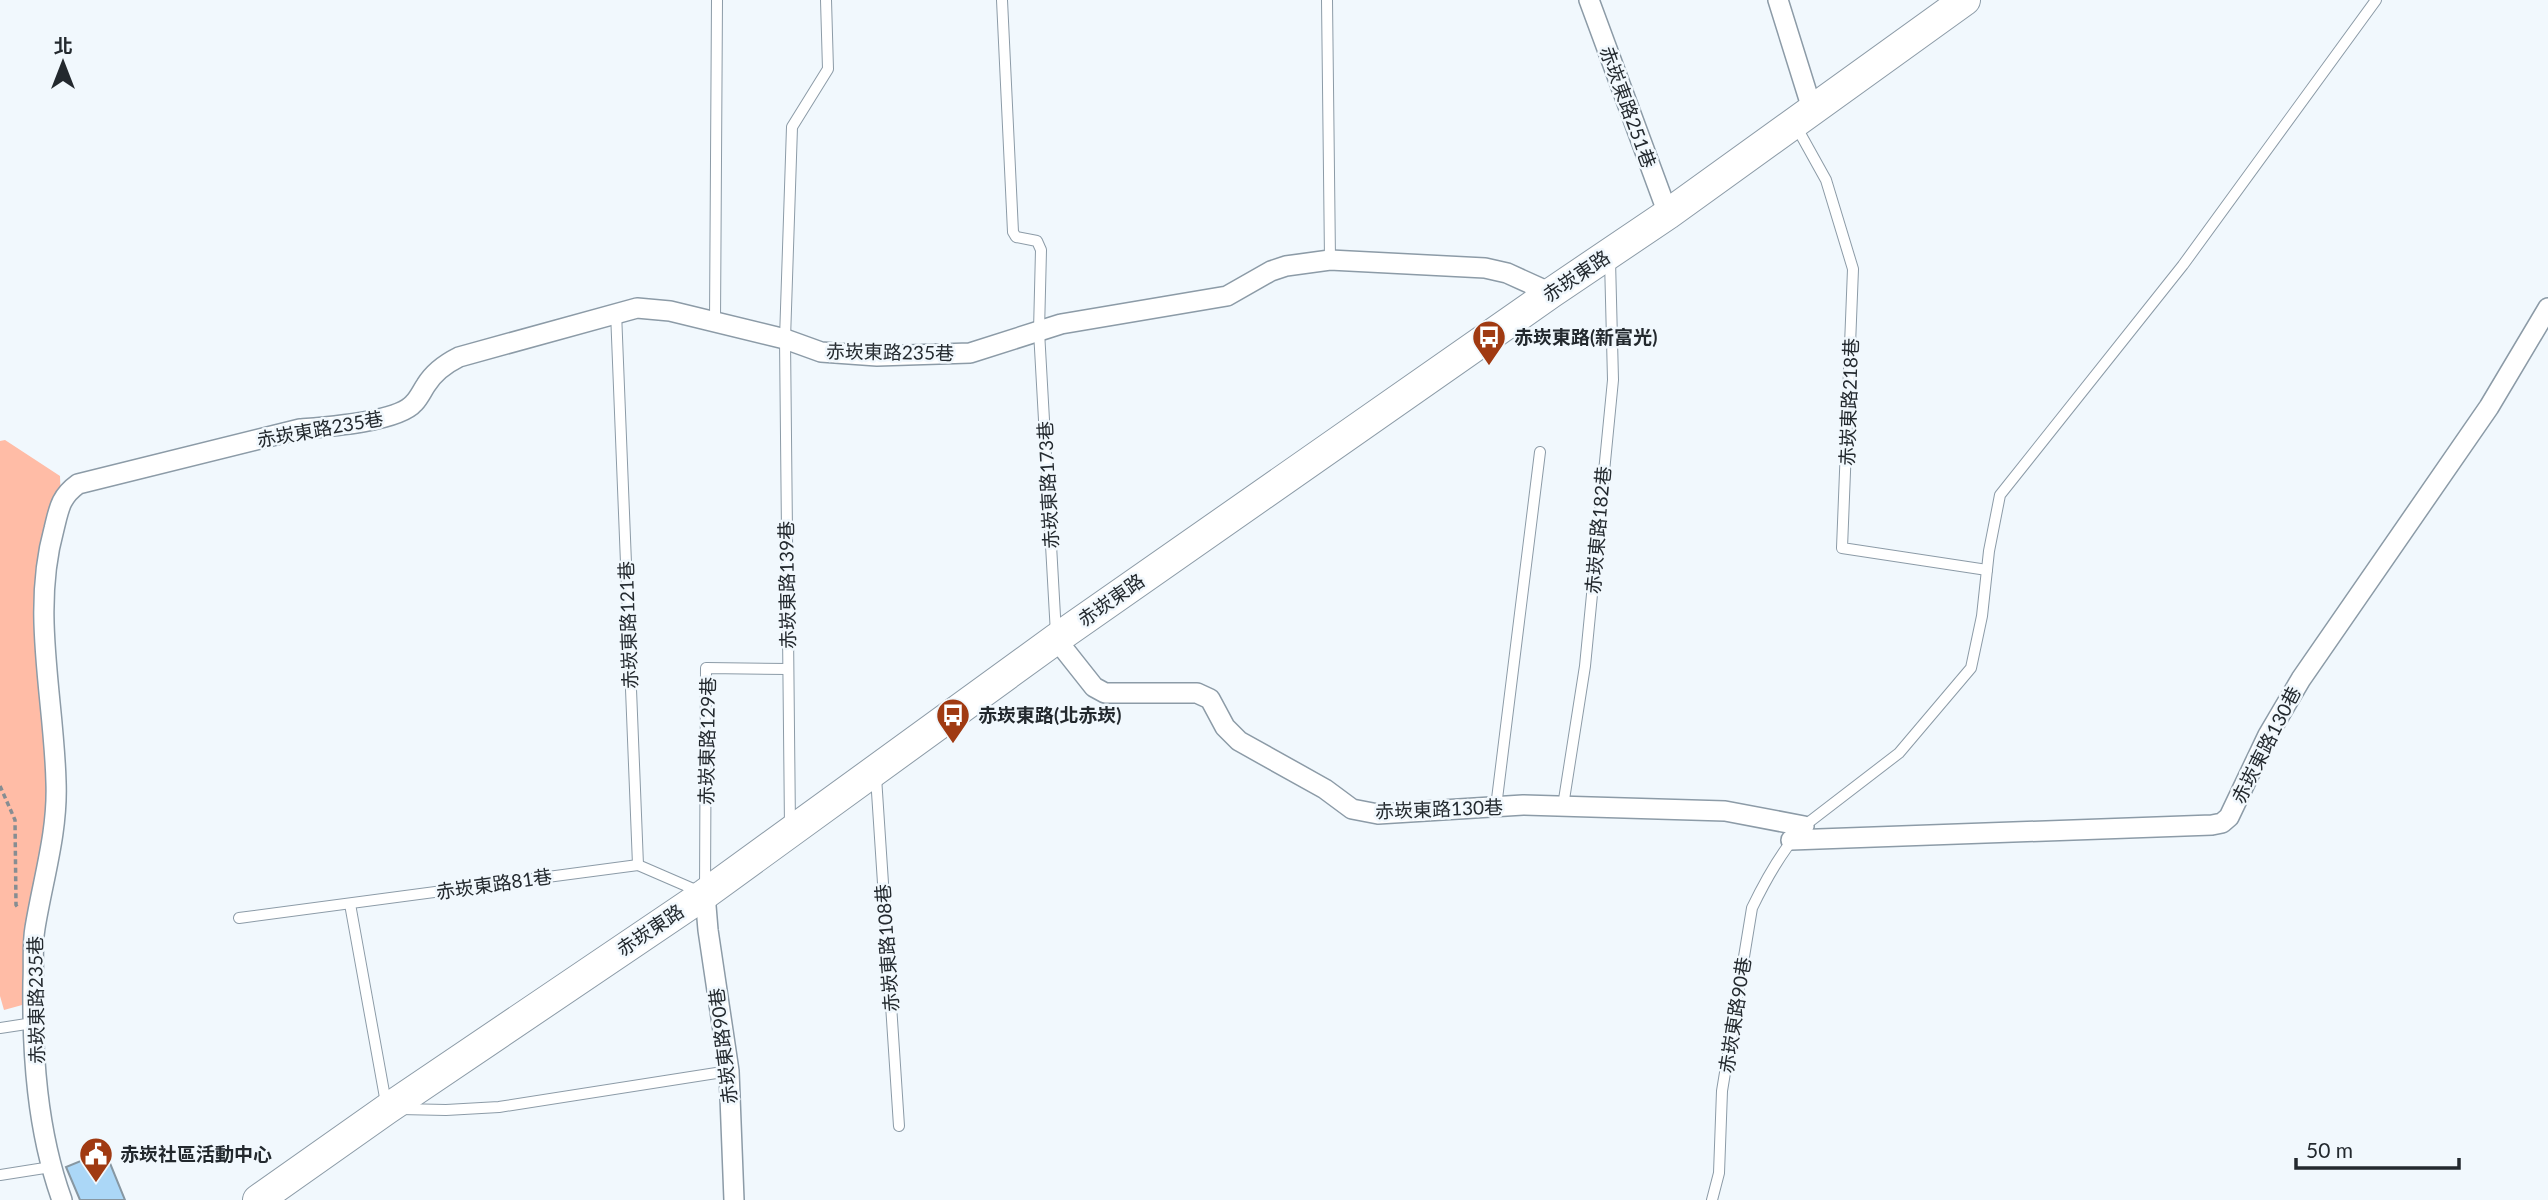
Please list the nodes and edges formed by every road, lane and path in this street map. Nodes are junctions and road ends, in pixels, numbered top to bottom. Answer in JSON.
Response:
{"nodes":[{"id":1,"x":717,"y":0,"type":"edge"},
{"id":2,"x":826,"y":0,"type":"edge"},
{"id":3,"x":1002,"y":0,"type":"edge"},
{"id":4,"x":1327,"y":0,"type":"edge"},
{"id":5,"x":1589,"y":0,"type":"edge"},
{"id":6,"x":1777,"y":0,"type":"edge"},
{"id":7,"x":1965,"y":0,"type":"edge"},
{"id":8,"x":2376,"y":0,"type":"edge"},
{"id":9,"x":1803,"y":116,"type":"junction"},
{"id":10,"x":1668,"y":214,"type":"junction"},
{"id":11,"x":1610,"y":253,"type":"junction"},
{"id":12,"x":1330,"y":260,"type":"junction"},
{"id":13,"x":1551,"y":292,"type":"junction"},
{"id":14,"x":2548,"y":307,"type":"edge"},
{"id":15,"x":616,"y":312,"type":"junction"},
{"id":16,"x":715,"y":322,"type":"junction"},
{"id":17,"x":1040,"y":331,"type":"junction"},
{"id":18,"x":785,"y":339,"type":"junction"},
{"id":19,"x":1540,"y":452,"type":"dead end"},
{"id":20,"x":1987,"y":570,"type":"junction"},
{"id":21,"x":1056,"y":639,"type":"junction"},
{"id":22,"x":788,"y":669,"type":"junction"},
{"id":23,"x":876,"y":769,"type":"junction"},
{"id":24,"x":0,"y":786,"type":"edge"},
{"id":25,"x":1563,"y":806,"type":"junction"},
{"id":26,"x":1496,"y":807,"type":"junction"},
{"id":27,"x":790,"y":831,"type":"junction"},
{"id":28,"x":1798,"y":833,"type":"junction"},
{"id":29,"x":638,"y":865,"type":"junction"},
{"id":30,"x":705,"y":894,"type":"junction"},
{"id":31,"x":350,"y":904,"type":"junction"},
{"id":32,"x":239,"y":918,"type":"dead end"},
{"id":33,"x":34,"y":930,"type":"junction"},
{"id":34,"x":33,"y":1023,"type":"junction"},
{"id":35,"x":0,"y":1028,"type":"edge"},
{"id":36,"x":729,"y":1071,"type":"junction"},
{"id":37,"x":387,"y":1108,"type":"junction"},
{"id":38,"x":899,"y":1126,"type":"dead end"},
{"id":39,"x":51,"y":1167,"type":"junction"},
{"id":40,"x":0,"y":1175,"type":"edge"},
{"id":41,"x":62,"y":1200,"type":"edge"},
{"id":42,"x":258,"y":1200,"type":"edge"},
{"id":43,"x":734,"y":1200,"type":"edge"},
{"id":44,"x":1712,"y":1200,"type":"edge"}],
"edges":[{"from":1,"to":16,"type":"lane"},
{"from":2,"to":18,"type":"lane","name":"赤崁東路139巷"},
{"from":3,"to":17,"type":"lane","name":"赤崁東路173巷"},
{"from":4,"to":12,"type":"lane"},
{"from":5,"to":10,"type":"street","name":"赤崁東路251巷"},
{"from":6,"to":9,"type":"street"},
{"from":7,"to":9,"type":"main road","name":"赤崁東路"},
{"from":8,"to":20,"type":"lane"},
{"from":9,"to":10,"type":"main road","name":"赤崁東路"},
{"from":9,"to":20,"type":"lane","name":"赤崁東路218巷"},
{"from":10,"to":11,"type":"main road","name":"赤崁東路"},
{"from":11,"to":13,"type":"main road","name":"赤崁東路"},
{"from":11,"to":25,"type":"lane","name":"赤崁東路182巷"},
{"from":12,"to":13,"type":"street","name":"赤崁東路235巷"},
{"from":12,"to":17,"type":"street","name":"赤崁東路235巷"},
{"from":13,"to":21,"type":"main road","name":"赤崁東路"},
{"from":14,"to":28,"type":"street","name":"赤崁東路130巷"},
{"from":15,"to":16,"type":"street","name":"赤崁東路235巷"},
{"from":15,"to":29,"type":"lane","name":"赤崁東路121巷"},
{"from":15,"to":33,"type":"street","name":"赤崁東路235巷"},
{"from":16,"to":18,"type":"street","name":"赤崁東路235巷"},
{"from":17,"to":18,"type":"street","name":"赤崁東路235巷"},
{"from":17,"to":21,"type":"lane","name":"赤崁東路173巷"},
{"from":18,"to":22,"type":"lane","name":"赤崁東路139巷"},
{"from":19,"to":26,"type":"lane"},
{"from":20,"to":28,"type":"lane"},
{"from":21,"to":23,"type":"main road","name":"赤崁東路"},
{"from":21,"to":26,"type":"street","name":"赤崁東路130巷"},
{"from":22,"to":27,"type":"lane","name":"赤崁東路139巷"},
{"from":22,"to":30,"type":"lane","name":"赤崁東路129巷"},
{"from":23,"to":27,"type":"main road","name":"赤崁東路"},
{"from":23,"to":38,"type":"lane","name":"赤崁東路108巷"},
{"from":24,"to":33,"type":"path"},
{"from":25,"to":26,"type":"street","name":"赤崁東路130巷"},
{"from":25,"to":28,"type":"street","name":"赤崁東路130巷"},
{"from":27,"to":30,"type":"main road","name":"赤崁東路"},
{"from":28,"to":44,"type":"lane","name":"赤崁東路90巷"},
{"from":29,"to":30,"type":"lane"},
{"from":29,"to":31,"type":"lane","name":"赤崁東路81巷"},
{"from":30,"to":36,"type":"street","name":"赤崁東路90巷"},
{"from":30,"to":37,"type":"main road","name":"赤崁東路"},
{"from":31,"to":32,"type":"lane","name":"赤崁東路81巷"},
{"from":31,"to":37,"type":"lane"},
{"from":33,"to":34,"type":"street","name":"赤崁東路235巷"},
{"from":34,"to":35,"type":"lane"},
{"from":34,"to":39,"type":"street","name":"赤崁東路235巷"},
{"from":36,"to":37,"type":"lane"},
{"from":36,"to":43,"type":"street","name":"赤崁東路90巷"},
{"from":37,"to":42,"type":"main road","name":"赤崁東路"},
{"from":39,"to":40,"type":"lane"},
{"from":39,"to":41,"type":"street","name":"赤崁東路235巷"}]}
